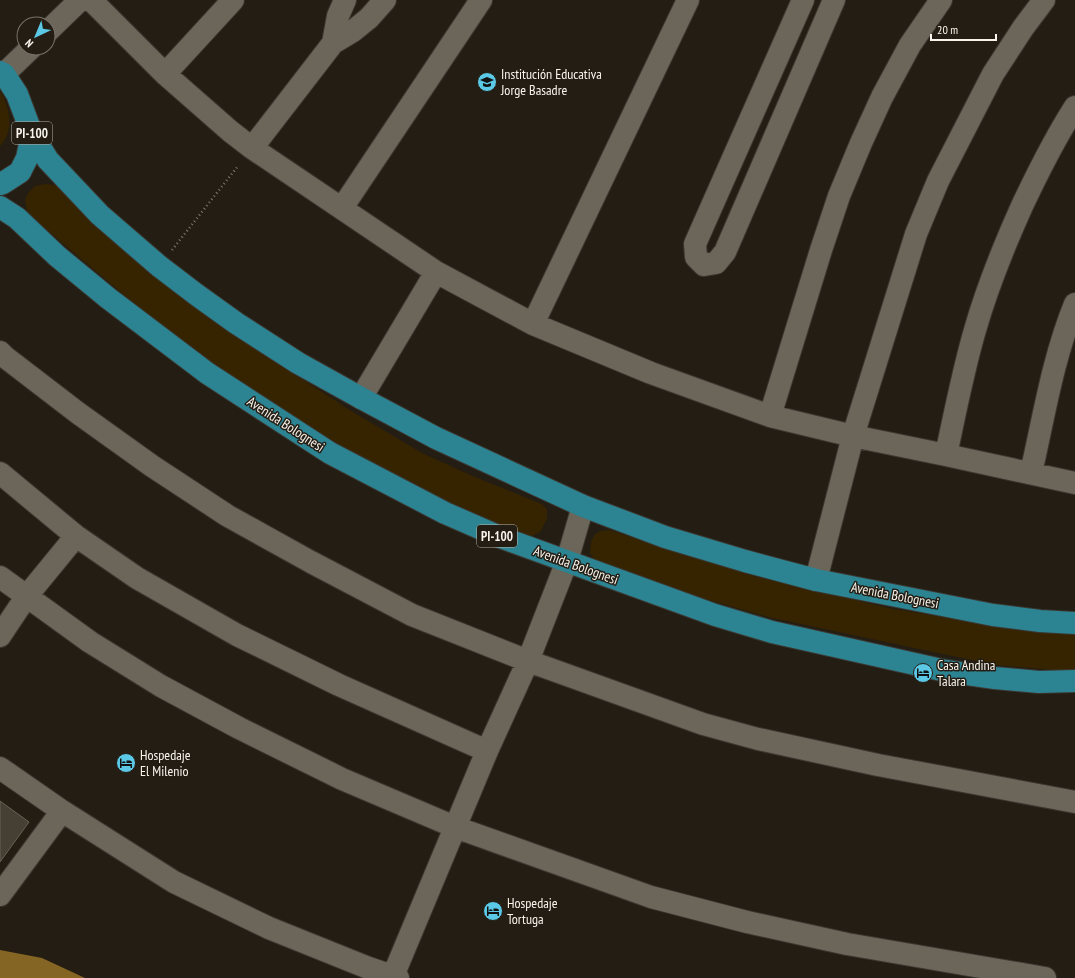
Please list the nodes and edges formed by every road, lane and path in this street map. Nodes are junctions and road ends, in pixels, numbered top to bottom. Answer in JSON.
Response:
{"nodes":[{"id":1,"x":80,"y":0,"type":"edge"},
{"id":2,"x":233,"y":0,"type":"edge"},
{"id":3,"x":345,"y":0,"type":"edge"},
{"id":4,"x":385,"y":0,"type":"edge"},
{"id":5,"x":481,"y":0,"type":"edge"},
{"id":6,"x":688,"y":0,"type":"edge"},
{"id":7,"x":803,"y":0,"type":"edge"},
{"id":8,"x":834,"y":0,"type":"edge"},
{"id":9,"x":941,"y":0,"type":"edge"},
{"id":10,"x":1044,"y":0,"type":"edge"},
{"id":11,"x":101,"y":3,"type":"edge"},
{"id":12,"x":56,"y":23,"type":"edge"},
{"id":13,"x":333,"y":43,"type":"junction"},
{"id":14,"x":22,"y":56,"type":"edge"},
{"id":15,"x":2,"y":73,"type":"edge"},
{"id":16,"x":165,"y":74,"type":"junction"},
{"id":17,"x":1075,"y":107,"type":"edge"},
{"id":18,"x":32,"y":134,"type":"junction"},
{"id":19,"x":252,"y":148,"type":"junction"},
{"id":20,"x":0,"y":184,"type":"edge"},
{"id":21,"x":0,"y":207,"type":"edge"},
{"id":22,"x":342,"y":208,"type":"junction"},
{"id":23,"x":159,"y":266,"type":"junction"},
{"id":24,"x":436,"y":272,"type":"junction"},
{"id":25,"x":1075,"y":304,"type":"edge"},
{"id":26,"x":533,"y":324,"type":"junction"},
{"id":27,"x":2,"y":358,"type":"edge"},
{"id":28,"x":361,"y":398,"type":"junction"},
{"id":29,"x":770,"y":416,"type":"junction"},
{"id":30,"x":853,"y":436,"type":"junction"},
{"id":31,"x":946,"y":455,"type":"junction"},
{"id":32,"x":0,"y":473,"type":"edge"},
{"id":33,"x":1031,"y":473,"type":"junction"},
{"id":34,"x":1075,"y":483,"type":"edge"},
{"id":35,"x":583,"y":506,"type":"junction"},
{"id":36,"x":76,"y":536,"type":"junction"},
{"id":37,"x":567,"y":561,"type":"junction"},
{"id":38,"x":0,"y":577,"type":"edge"},
{"id":39,"x":816,"y":580,"type":"junction"},
{"id":40,"x":26,"y":597,"type":"junction"},
{"id":41,"x":1075,"y":623,"type":"edge"},
{"id":42,"x":0,"y":636,"type":"edge"},
{"id":43,"x":528,"y":661,"type":"junction"},
{"id":44,"x":1075,"y":681,"type":"edge"},
{"id":45,"x":487,"y":751,"type":"junction"},
{"id":46,"x":0,"y":768,"type":"edge"},
{"id":47,"x":1075,"y":802,"type":"edge"},
{"id":48,"x":62,"y":811,"type":"junction"},
{"id":49,"x":455,"y":827,"type":"junction"},
{"id":50,"x":0,"y":895,"type":"edge"},
{"id":51,"x":364,"y":973,"type":"edge"},
{"id":52,"x":395,"y":977,"type":"edge"},
{"id":53,"x":1045,"y":978,"type":"edge"}],
"edges":[{"from":1,"to":12,"type":"street"},
{"from":2,"to":16,"type":"street"},
{"from":3,"to":13,"type":"street"},
{"from":4,"to":13,"type":"street"},
{"from":5,"to":22,"type":"street"},
{"from":6,"to":26,"type":"street"},
{"from":7,"to":8,"type":"street"},
{"from":9,"to":29,"type":"street"},
{"from":10,"to":30,"type":"street"},
{"from":11,"to":16,"type":"street"},
{"from":13,"to":19,"type":"street"},
{"from":14,"to":15,"type":"street"},
{"from":15,"to":18,"type":"main road","number":"PI-100"},
{"from":16,"to":19,"type":"street"},
{"from":17,"to":31,"type":"street"},
{"from":18,"to":20,"type":"main road","number":"PI-100"},
{"from":18,"to":23,"type":"main road","name":"Avenida Bolognesi","number":"PI-100"},
{"from":19,"to":22,"type":"street"},
{"from":19,"to":23,"type":"path"},
{"from":21,"to":37,"type":"main road","name":"Avenida Bolognesi","number":"PI-100"},
{"from":22,"to":24,"type":"street"},
{"from":23,"to":28,"type":"main road","name":"Avenida Bolognesi","number":"PI-100"},
{"from":24,"to":26,"type":"street"},
{"from":24,"to":28,"type":"street"},
{"from":25,"to":33,"type":"street"},
{"from":26,"to":29,"type":"street"},
{"from":27,"to":43,"type":"street"},
{"from":28,"to":35,"type":"main road","name":"Avenida Bolognesi","number":"PI-100"},
{"from":29,"to":30,"type":"street"},
{"from":30,"to":31,"type":"street"},
{"from":30,"to":39,"type":"street"},
{"from":31,"to":33,"type":"street"},
{"from":32,"to":36,"type":"street"},
{"from":33,"to":34,"type":"street"},
{"from":35,"to":37,"type":"street"},
{"from":35,"to":39,"type":"main road","name":"Avenida Bolognesi","number":"PI-100"},
{"from":36,"to":40,"type":"street"},
{"from":36,"to":45,"type":"street"},
{"from":37,"to":43,"type":"street"},
{"from":37,"to":44,"type":"main road","name":"Avenida Bolognesi","number":"PI-100"},
{"from":38,"to":40,"type":"street"},
{"from":39,"to":41,"type":"main road","name":"Avenida Bolognesi","number":"PI-100"},
{"from":40,"to":42,"type":"street"},
{"from":40,"to":49,"type":"street"},
{"from":43,"to":45,"type":"street"},
{"from":43,"to":47,"type":"street"},
{"from":45,"to":49,"type":"street"},
{"from":46,"to":48,"type":"street"},
{"from":48,"to":50,"type":"street"},
{"from":48,"to":51,"type":"street"},
{"from":49,"to":52,"type":"street"},
{"from":49,"to":53,"type":"street"},
{"from":51,"to":52,"type":"street"}]}
